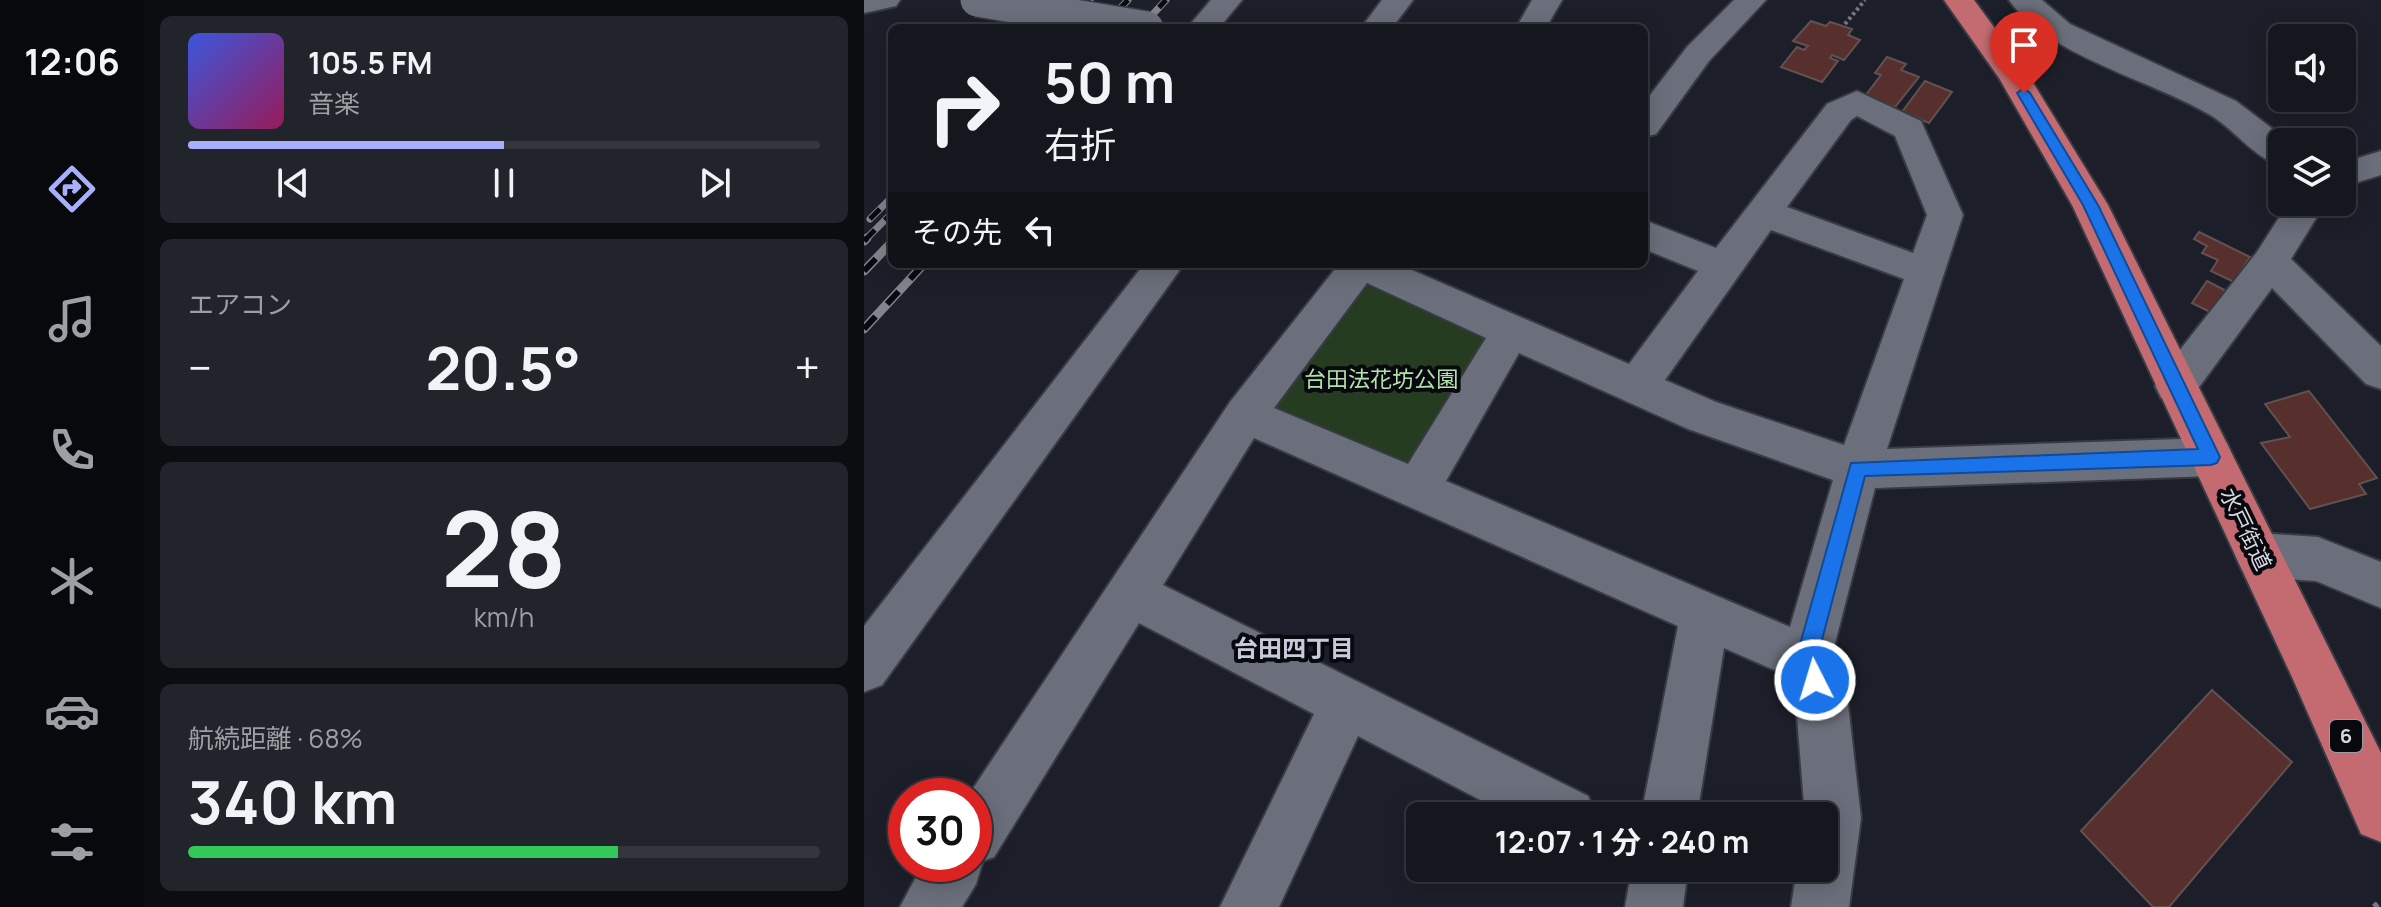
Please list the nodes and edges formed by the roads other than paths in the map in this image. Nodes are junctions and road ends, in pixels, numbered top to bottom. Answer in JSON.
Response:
{"nodes":[{"id":1,"x":885,"y":0,"type":"edge"},
{"id":2,"x":977,"y":0,"type":"edge"},
{"id":3,"x":1227,"y":0,"type":"edge"},
{"id":4,"x":1398,"y":0,"type":"edge"},
{"id":5,"x":1417,"y":0,"type":"edge"},
{"id":6,"x":1547,"y":0,"type":"edge"},
{"id":7,"x":1751,"y":0,"type":"edge"},
{"id":8,"x":1959,"y":0,"type":"edge"},
{"id":9,"x":2024,"y":0,"type":"edge"},
{"id":10,"x":864,"y":4,"type":"edge"},
{"id":11,"x":1123,"y":24,"type":"edge"},
{"id":12,"x":1206,"y":24,"type":"edge"},
{"id":13,"x":1379,"y":24,"type":"edge"},
{"id":14,"x":1401,"y":24,"type":"edge"},
{"id":15,"x":1533,"y":24,"type":"edge"},
{"id":16,"x":1648,"y":121,"type":"edge"},
{"id":17,"x":2268,"y":143,"type":"edge"},
{"id":18,"x":2381,"y":163,"type":"edge"},
{"id":19,"x":2356,"y":171,"type":"edge"},
{"id":20,"x":1764,"y":213,"type":"junction"},
{"id":21,"x":2299,"y":216,"type":"edge"},
{"id":22,"x":1648,"y":236,"type":"edge"},
{"id":23,"x":2270,"y":262,"type":"junction"},
{"id":24,"x":1723,"y":266,"type":"junction"},
{"id":25,"x":1162,"y":268,"type":"edge"},
{"id":26,"x":1358,"y":268,"type":"edge"},
{"id":27,"x":1370,"y":268,"type":"edge"},
{"id":28,"x":1925,"y":272,"type":"junction"},
{"id":29,"x":1511,"y":332,"type":"junction"},
{"id":30,"x":2381,"y":372,"type":"edge"},
{"id":31,"x":1637,"y":386,"type":"junction"},
{"id":32,"x":2176,"y":386,"type":"junction"},
{"id":33,"x":1245,"y":415,"type":"junction"},
{"id":34,"x":2211,"y":457,"type":"junction"},
{"id":35,"x":1858,"y":469,"type":"junction"},
{"id":36,"x":1417,"y":489,"type":"junction"},
{"id":37,"x":2259,"y":555,"type":"junction"},
{"id":38,"x":2381,"y":585,"type":"edge"},
{"id":39,"x":1130,"y":593,"type":"junction"},
{"id":40,"x":1705,"y":614,"type":"junction"},
{"id":41,"x":1807,"y":655,"type":"junction"},
{"id":42,"x":864,"y":667,"type":"edge"},
{"id":43,"x":1347,"y":702,"type":"junction"},
{"id":44,"x":1541,"y":802,"type":"edge"},
{"id":45,"x":1671,"y":802,"type":"edge"},
{"id":46,"x":992,"y":809,"type":"edge"},
{"id":47,"x":2381,"y":814,"type":"edge"},
{"id":48,"x":945,"y":882,"type":"edge"},
{"id":49,"x":1658,"y":882,"type":"edge"},
{"id":50,"x":929,"y":907,"type":"edge"},
{"id":51,"x":1249,"y":907,"type":"edge"},
{"id":52,"x":1654,"y":907,"type":"edge"},
{"id":53,"x":1820,"y":907,"type":"edge"}],
"edges":[{"from":1,"to":10,"type":"street"},
{"from":2,"to":11,"type":"street","bridge":true},
{"from":3,"to":12,"type":"street"},
{"from":4,"to":13,"type":"street"},
{"from":5,"to":14,"type":"street"},
{"from":6,"to":15,"type":"street"},
{"from":7,"to":16,"type":"street"},
{"from":8,"to":32,"type":"highway","name":"水戸街道","number":"6"},
{"from":9,"to":17,"type":"street"},
{"from":18,"to":19,"type":"street"},
{"from":20,"to":24,"type":"street"},
{"from":20,"to":28,"type":"street"},
{"from":20,"to":28,"type":"street"},
{"from":21,"to":23,"type":"street"},
{"from":22,"to":24,"type":"street"},
{"from":23,"to":30,"type":"street"},
{"from":23,"to":32,"type":"street"},
{"from":24,"to":31,"type":"street"},
{"from":25,"to":42,"type":"street"},
{"from":26,"to":33,"type":"street"},
{"from":27,"to":29,"type":"street"},
{"from":28,"to":35,"type":"street"},
{"from":29,"to":31,"type":"street"},
{"from":29,"to":36,"type":"street"},
{"from":31,"to":35,"type":"street"},
{"from":32,"to":34,"type":"highway","name":"水戸街道","number":"6"},
{"from":33,"to":36,"type":"street"},
{"from":33,"to":39,"type":"street"},
{"from":34,"to":35,"type":"street"},
{"from":34,"to":37,"type":"highway","name":"水戸街道","number":"6"},
{"from":35,"to":41,"type":"street"},
{"from":36,"to":40,"type":"street"},
{"from":37,"to":38,"type":"street"},
{"from":37,"to":47,"type":"highway","name":"水戸街道","number":"6"},
{"from":39,"to":43,"type":"street"},
{"from":39,"to":46,"type":"street"},
{"from":40,"to":41,"type":"street"},
{"from":40,"to":45,"type":"street"},
{"from":41,"to":53,"type":"street"},
{"from":43,"to":44,"type":"street"},
{"from":43,"to":51,"type":"street"},
{"from":48,"to":50,"type":"street"},
{"from":49,"to":52,"type":"street"}]}
